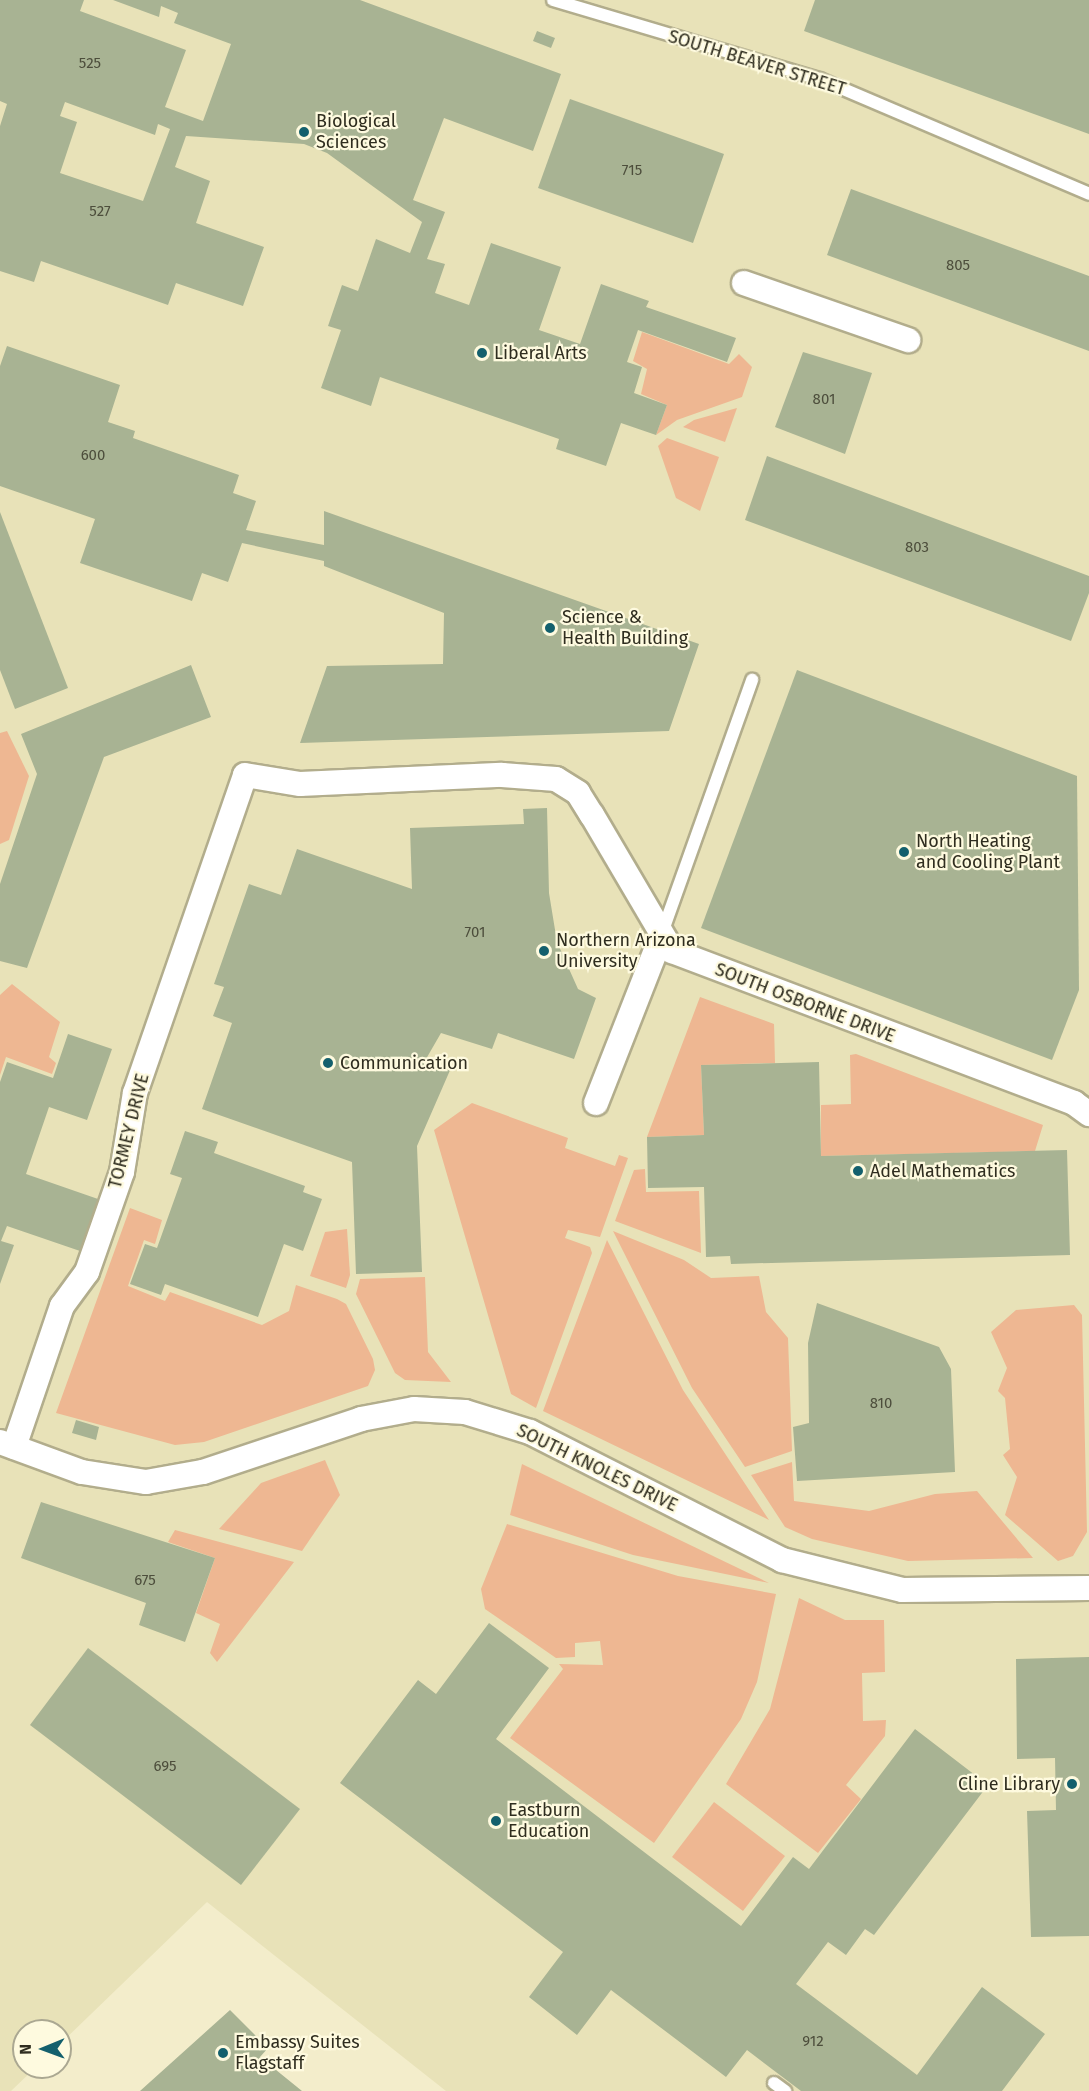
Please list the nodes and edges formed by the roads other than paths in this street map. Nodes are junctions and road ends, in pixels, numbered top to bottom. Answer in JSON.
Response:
{"nodes":[{"id":1,"x":553,"y":0,"type":"edge"},
{"id":2,"x":1089,"y":194,"type":"edge"},
{"id":3,"x":744,"y":283,"type":"dead end"},
{"id":4,"x":908,"y":340,"type":"dead end"},
{"id":5,"x":752,"y":680,"type":"dead end"},
{"id":6,"x":245,"y":775,"type":"joint"},
{"id":7,"x":661,"y":937,"type":"junction"},
{"id":8,"x":596,"y":1102,"type":"dead end"},
{"id":9,"x":1089,"y":1114,"type":"edge"},
{"id":10,"x":7,"y":1444,"type":"edge"},
{"id":11,"x":1089,"y":1588,"type":"edge"},
{"id":12,"x":774,"y":2083,"type":"dead end"},
{"id":13,"x":785,"y":2091,"type":"edge"}],
"edges":[{"from":1,"to":2,"type":"lane","name":"SOUTH BEAVER STREET"},
{"from":3,"to":4,"type":"street"},
{"from":5,"to":7,"type":"lane"},
{"from":6,"to":7,"type":"street","name":"SOUTH OSBORNE DRIVE"},
{"from":6,"to":10,"type":"street","name":"TORMEY DRIVE"},
{"from":7,"to":8,"type":"street"},
{"from":7,"to":9,"type":"street","name":"SOUTH OSBORNE DRIVE"},
{"from":10,"to":11,"type":"street","name":"SOUTH KNOLES DRIVE"},
{"from":12,"to":13,"type":"lane"}]}
